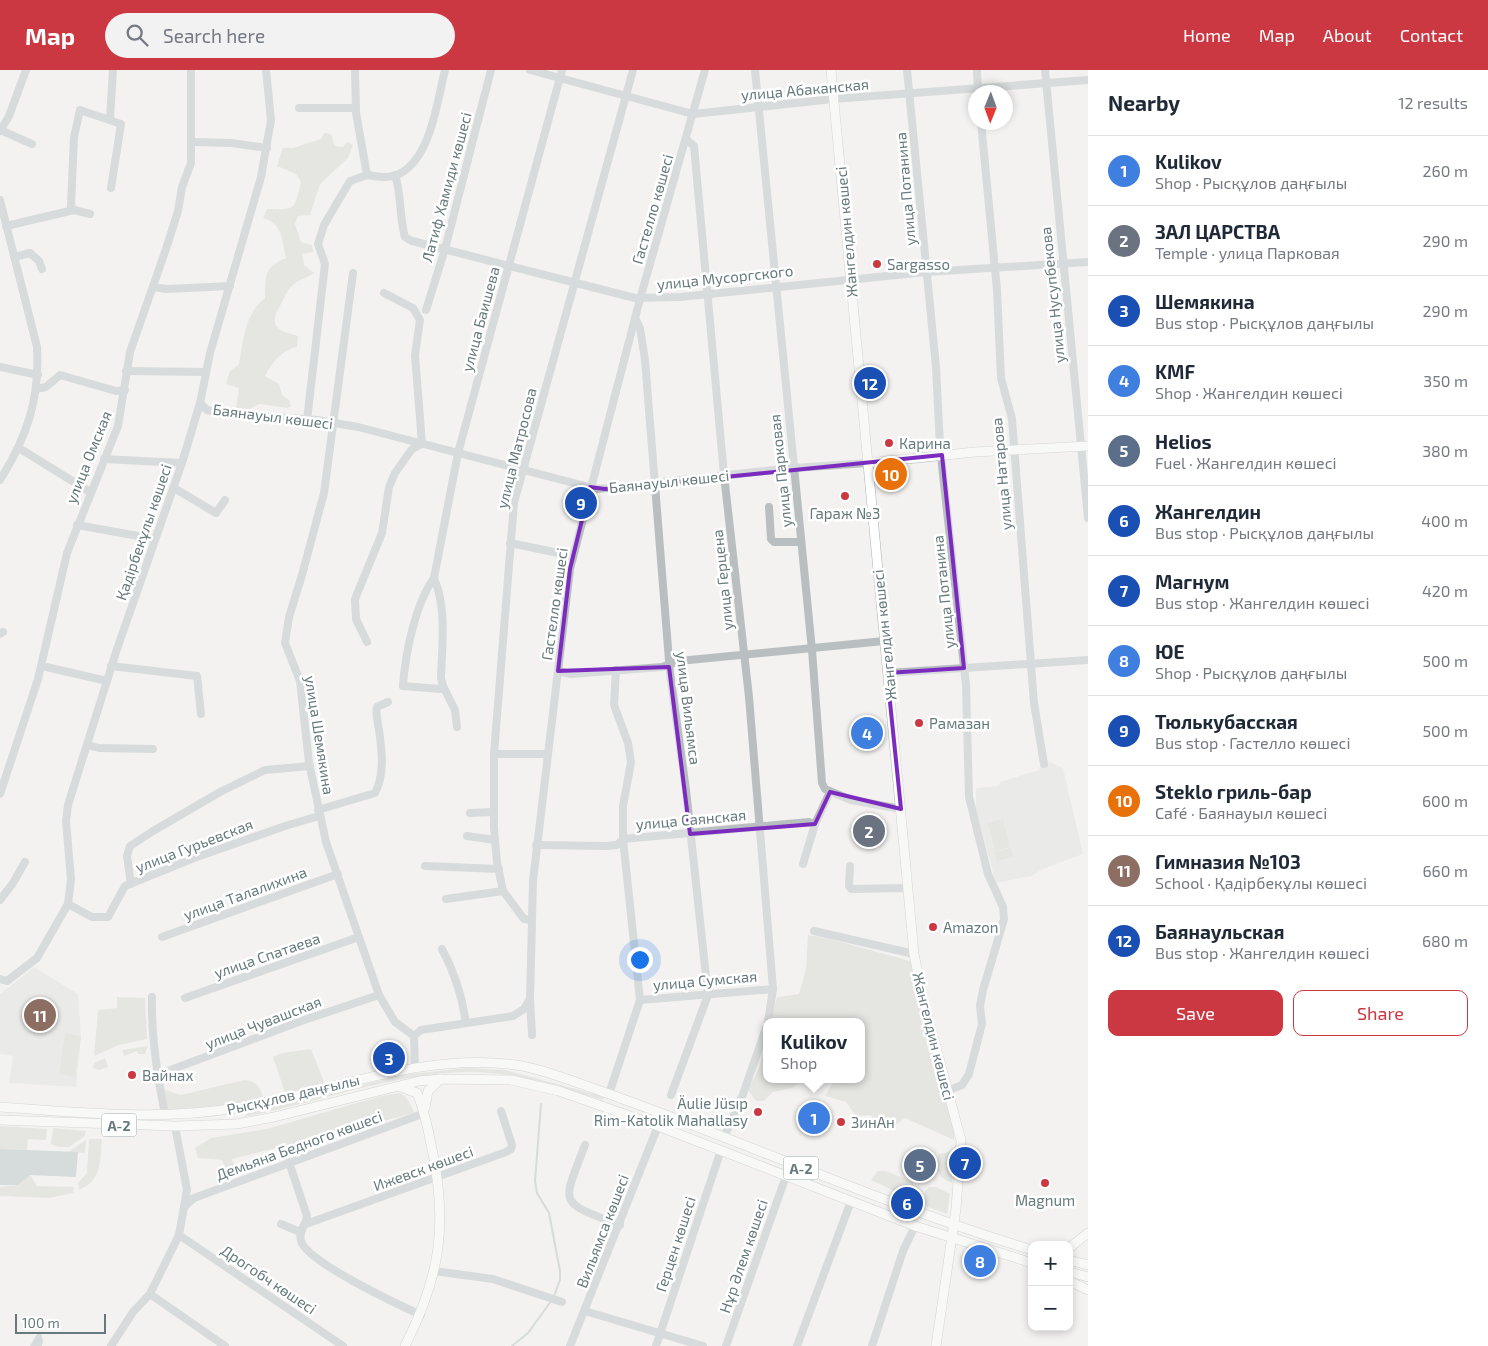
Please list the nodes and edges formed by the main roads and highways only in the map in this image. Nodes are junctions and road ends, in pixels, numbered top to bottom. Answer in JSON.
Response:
{"nodes":[{"id":1,"x":831,"y":70,"type":"edge"},
{"id":2,"x":1085,"y":446,"type":"edge"},
{"id":3,"x":868,"y":463,"type":"junction"},
{"id":4,"x":441,"y":1079,"type":"junction"},
{"id":5,"x":396,"y":1085,"type":"junction"},
{"id":6,"x":0,"y":1107,"type":"edge"},
{"id":7,"x":12,"y":1108,"type":"junction"},
{"id":8,"x":235,"y":1108,"type":"junction"},
{"id":9,"x":106,"y":1112,"type":"junction"},
{"id":10,"x":0,"y":1113,"type":"edge"},
{"id":11,"x":425,"y":1113,"type":"junction"},
{"id":12,"x":637,"y":1118,"type":"junction"},
{"id":13,"x":0,"y":1120,"type":"edge"},
{"id":14,"x":682,"y":1121,"type":"junction"},
{"id":15,"x":237,"y":1124,"type":"junction"},
{"id":16,"x":105,"y":1125,"type":"junction"},
{"id":17,"x":703,"y":1143,"type":"junction"},
{"id":18,"x":757,"y":1150,"type":"junction"},
{"id":19,"x":786,"y":1176,"type":"junction"},
{"id":20,"x":842,"y":1184,"type":"junction"},
{"id":21,"x":953,"y":1225,"type":"junction"},
{"id":22,"x":1088,"y":1233,"type":"edge"},
{"id":23,"x":951,"y":1238,"type":"junction"},
{"id":24,"x":1073,"y":1245,"type":"edge"},
{"id":25,"x":1028,"y":1249,"type":"edge"},
{"id":26,"x":1073,"y":1261,"type":"edge"},
{"id":27,"x":1028,"y":1262,"type":"edge"},
{"id":28,"x":1088,"y":1265,"type":"edge"},
{"id":29,"x":1073,"y":1273,"type":"edge"},
{"id":30,"x":1088,"y":1277,"type":"edge"},
{"id":31,"x":1073,"y":1283,"type":"edge"},
{"id":32,"x":1088,"y":1290,"type":"edge"},
{"id":33,"x":405,"y":1346,"type":"edge"},
{"id":34,"x":936,"y":1346,"type":"edge"}],
"edges":[{"from":1,"to":3,"type":"main road","name":"Жангелдин көшесі"},
{"from":2,"to":3,"type":"main road","name":"Баянауыл көшесі"},
{"from":3,"to":21,"type":"main road","name":"Жангелдин көшесі"},
{"from":4,"to":5,"type":"main road","name":"Рысқұлов даңғылы","number":"A-2"},
{"from":4,"to":11,"type":"main road"},
{"from":4,"to":12,"type":"main road","name":"Рысқұлов даңғылы","number":"A-2"},
{"from":5,"to":11,"type":"main road"},
{"from":5,"to":15,"type":"main road","name":"Рысқұлов даңғылы","number":"A-2"},
{"from":6,"to":7,"type":"main road","name":"Рысқұлов даңғылы","number":"A-2"},
{"from":7,"to":9,"type":"main road","name":"Рысқұлов даңғылы","number":"A-2"},
{"from":7,"to":10,"type":"main road"},
{"from":8,"to":9,"type":"main road","name":"Рысқұлов даңғылы","number":"A-2"},
{"from":8,"to":14,"type":"main road","name":"Рысқұлов даңғылы","number":"A-2"},
{"from":8,"to":15,"type":"main road"},
{"from":9,"to":16,"type":"main road"},
{"from":11,"to":33,"type":"main road"},
{"from":12,"to":14,"type":"main road"},
{"from":12,"to":17,"type":"main road","name":"Рысқұлов даңғылы","number":"A-2"},
{"from":13,"to":16,"type":"main road","name":"Рысқұлов даңғылы","number":"A-2"},
{"from":14,"to":18,"type":"main road","name":"Рысқұлов даңғылы","number":"A-2"},
{"from":15,"to":16,"type":"main road","name":"Рысқұлов даңғылы","number":"A-2"},
{"from":17,"to":18,"type":"main road"},
{"from":17,"to":19,"type":"main road","name":"Рысқұлов даңғылы","number":"A-2"},
{"from":18,"to":20,"type":"main road","name":"Рысқұлов даңғылы","number":"A-2"},
{"from":19,"to":20,"type":"main road"},
{"from":19,"to":23,"type":"main road","name":"Рысқұлов даңғылы","number":"A-2"},
{"from":20,"to":21,"type":"main road","name":"Рысқұлов даңғылы","number":"A-2"},
{"from":21,"to":23,"type":"main road","name":"Жангелдин көшесі"},
{"from":21,"to":25,"type":"main road","name":"Рысқұлов даңғылы"},
{"from":22,"to":24,"type":"main road"},
{"from":23,"to":27,"type":"main road","name":"Рысқұлов даңғылы","number":"A-2"},
{"from":23,"to":34,"type":"main road","name":"Жангелдин көшесі"},
{"from":26,"to":28,"type":"main road"},
{"from":29,"to":30,"type":"main road"},
{"from":31,"to":32,"type":"main road"}]}
